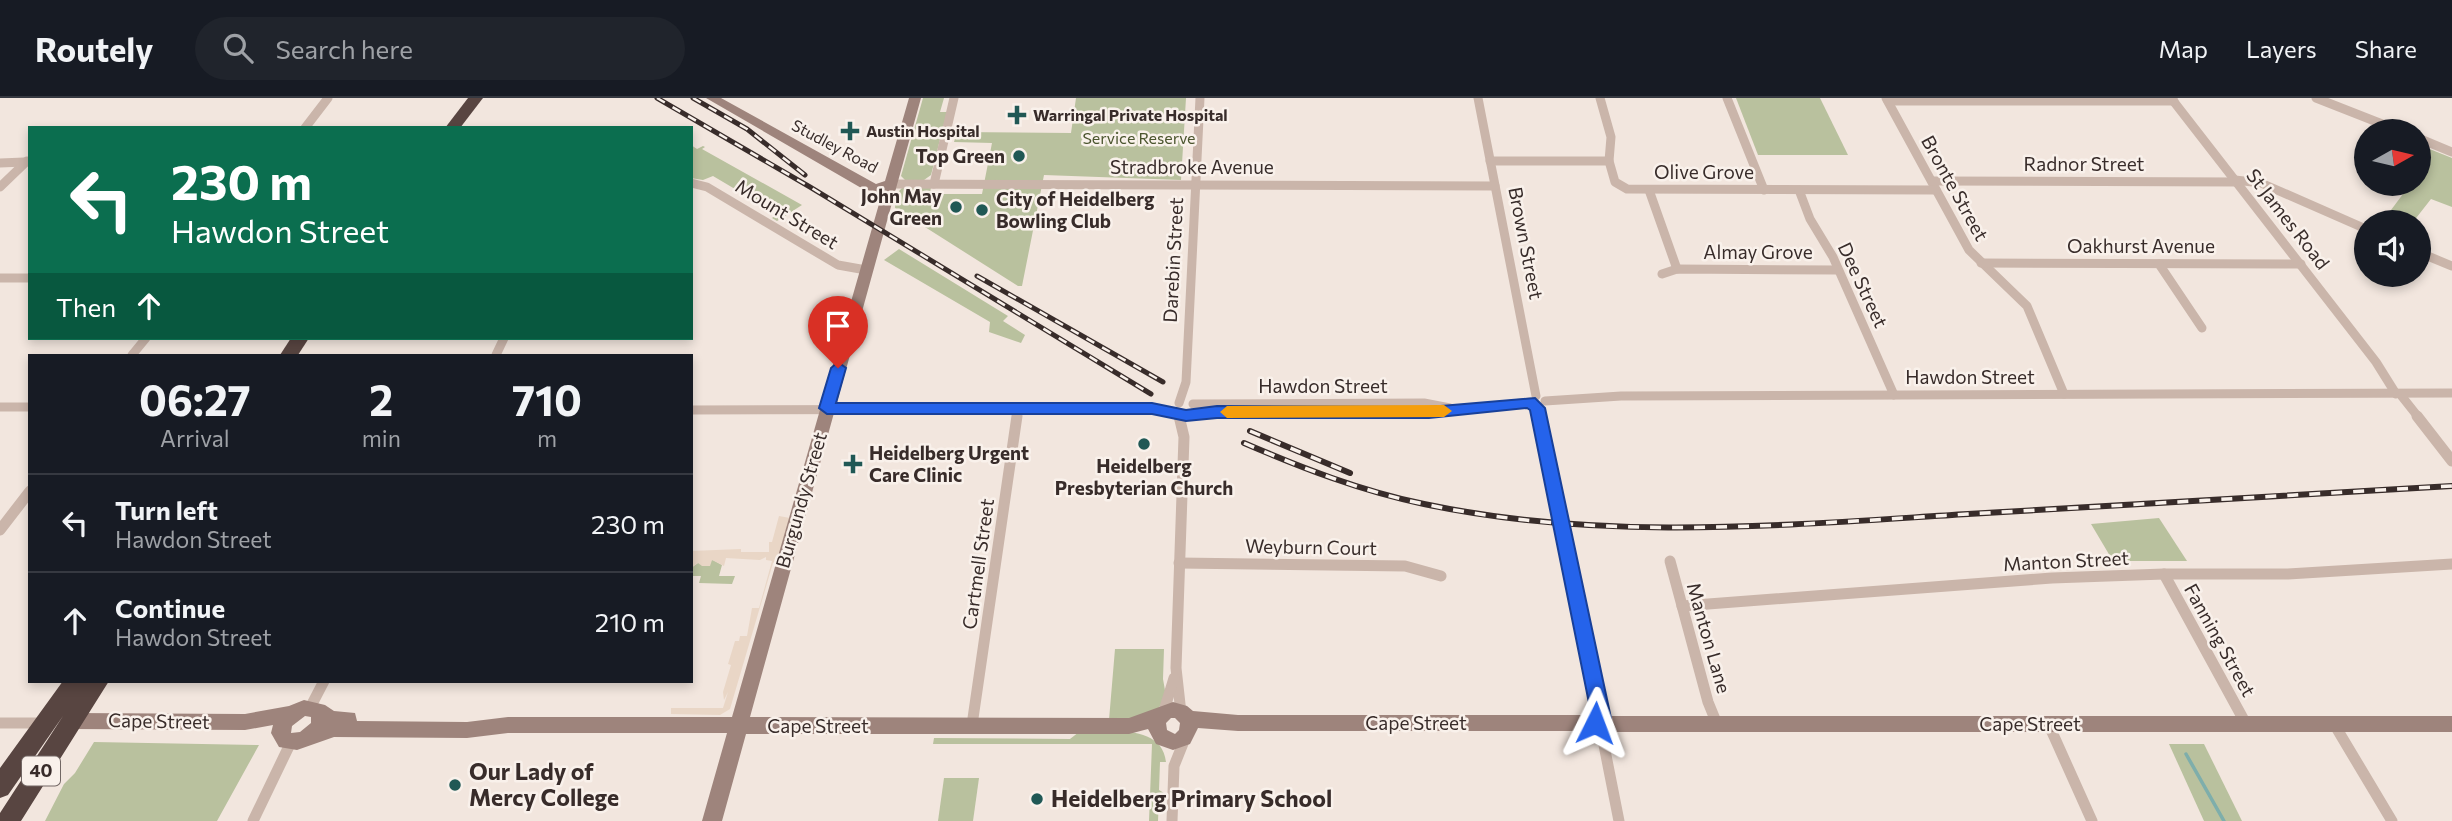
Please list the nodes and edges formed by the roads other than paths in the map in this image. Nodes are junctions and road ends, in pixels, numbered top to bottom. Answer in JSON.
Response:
{"nodes":[{"id":1,"x":328,"y":98,"type":"edge"},
{"id":2,"x":463,"y":98,"type":"edge"},
{"id":3,"x":476,"y":98,"type":"edge"},
{"id":4,"x":712,"y":98,"type":"edge"},
{"id":5,"x":724,"y":98,"type":"edge"},
{"id":6,"x":915,"y":98,"type":"edge"},
{"id":7,"x":954,"y":98,"type":"edge"},
{"id":8,"x":1200,"y":98,"type":"edge"},
{"id":9,"x":1478,"y":98,"type":"edge"},
{"id":10,"x":1600,"y":98,"type":"edge"},
{"id":11,"x":1727,"y":98,"type":"edge"},
{"id":12,"x":2316,"y":98,"type":"edge"},
{"id":13,"x":1887,"y":99,"type":"edge"},
{"id":14,"x":2172,"y":100,"type":"edge"},
{"id":15,"x":2369,"y":119,"type":"edge"},
{"id":16,"x":307,"y":126,"type":"edge"},
{"id":17,"x":442,"y":126,"type":"edge"},
{"id":18,"x":454,"y":126,"type":"edge"},
{"id":19,"x":2431,"y":143,"type":"edge"},
{"id":20,"x":2452,"y":152,"type":"edge"},
{"id":21,"x":1490,"y":161,"type":"junction"},
{"id":22,"x":1609,"y":161,"type":"junction"},
{"id":23,"x":0,"y":163,"type":"edge"},
{"id":24,"x":28,"y":164,"type":"edge"},
{"id":25,"x":15,"y":167,"type":"junction"},
{"id":26,"x":2237,"y":182,"type":"junction"},
{"id":27,"x":693,"y":184,"type":"edge"},
{"id":28,"x":889,"y":184,"type":"junction"},
{"id":29,"x":934,"y":184,"type":"junction"},
{"id":30,"x":1196,"y":184,"type":"junction"},
{"id":31,"x":1934,"y":185,"type":"junction"},
{"id":32,"x":1495,"y":186,"type":"junction"},
{"id":33,"x":0,"y":187,"type":"edge"},
{"id":34,"x":1649,"y":190,"type":"junction"},
{"id":35,"x":1764,"y":190,"type":"junction"},
{"id":36,"x":1799,"y":190,"type":"junction"},
{"id":37,"x":2354,"y":224,"type":"edge"},
{"id":38,"x":2431,"y":257,"type":"edge"},
{"id":39,"x":1981,"y":263,"type":"junction"},
{"id":40,"x":2159,"y":264,"type":"junction"},
{"id":41,"x":2301,"y":264,"type":"junction"},
{"id":42,"x":2452,"y":266,"type":"edge"},
{"id":43,"x":1677,"y":269,"type":"junction"},
{"id":44,"x":866,"y":270,"type":"junction"},
{"id":45,"x":1838,"y":271,"type":"junction"},
{"id":46,"x":1662,"y":274,"type":"dead end"},
{"id":47,"x":0,"y":278,"type":"edge"},
{"id":48,"x":28,"y":278,"type":"edge"},
{"id":49,"x":2202,"y":327,"type":"dead end"},
{"id":50,"x":144,"y":340,"type":"edge"},
{"id":51,"x":133,"y":354,"type":"edge"},
{"id":52,"x":2452,"y":393,"type":"edge"},
{"id":53,"x":2064,"y":394,"type":"junction"},
{"id":54,"x":2401,"y":394,"type":"junction"},
{"id":55,"x":1894,"y":395,"type":"junction"},
{"id":56,"x":1537,"y":402,"type":"junction"},
{"id":57,"x":0,"y":407,"type":"edge"},
{"id":58,"x":28,"y":407,"type":"edge"},
{"id":59,"x":827,"y":408,"type":"junction"},
{"id":60,"x":1185,"y":408,"type":"junction"},
{"id":61,"x":1018,"y":409,"type":"junction"},
{"id":62,"x":693,"y":410,"type":"edge"},
{"id":63,"x":2452,"y":461,"type":"edge"},
{"id":64,"x":28,"y":494,"type":"edge"},
{"id":65,"x":0,"y":530,"type":"edge"},
{"id":66,"x":1670,"y":561,"type":"dead end"},
{"id":67,"x":1179,"y":564,"type":"junction"},
{"id":68,"x":2452,"y":564,"type":"edge"},
{"id":69,"x":2164,"y":574,"type":"junction"},
{"id":70,"x":1441,"y":576,"type":"dead end"},
{"id":71,"x":1682,"y":606,"type":"junction"},
{"id":72,"x":74,"y":683,"type":"edge"},
{"id":73,"x":97,"y":683,"type":"edge"},
{"id":74,"x":323,"y":683,"type":"edge"},
{"id":75,"x":316,"y":711,"type":"junction"},
{"id":76,"x":291,"y":714,"type":"junction"},
{"id":77,"x":72,"y":721,"type":"junction"},
{"id":78,"x":245,"y":722,"type":"junction"},
{"id":79,"x":1178,"y":722,"type":"junction"},
{"id":80,"x":0,"y":723,"type":"edge"},
{"id":81,"x":44,"y":723,"type":"junction"},
{"id":82,"x":2048,"y":723,"type":"junction"},
{"id":83,"x":1601,"y":724,"type":"junction"},
{"id":84,"x":1717,"y":724,"type":"junction"},
{"id":85,"x":2246,"y":724,"type":"junction"},
{"id":86,"x":2334,"y":724,"type":"junction"},
{"id":87,"x":2452,"y":724,"type":"edge"},
{"id":88,"x":508,"y":725,"type":"junction"},
{"id":89,"x":972,"y":725,"type":"junction"},
{"id":90,"x":738,"y":726,"type":"junction"},
{"id":91,"x":1129,"y":726,"type":"junction"},
{"id":92,"x":315,"y":733,"type":"junction"},
{"id":93,"x":285,"y":737,"type":"junction"},
{"id":94,"x":1160,"y":738,"type":"junction"},
{"id":95,"x":1174,"y":766,"type":"junction"},
{"id":96,"x":0,"y":787,"type":"edge"},
{"id":97,"x":8,"y":821,"type":"edge"},
{"id":98,"x":253,"y":821,"type":"edge"},
{"id":99,"x":712,"y":821,"type":"edge"},
{"id":100,"x":1172,"y":821,"type":"edge"},
{"id":101,"x":1619,"y":821,"type":"edge"},
{"id":102,"x":2092,"y":821,"type":"edge"},
{"id":103,"x":2392,"y":821,"type":"edge"}],
"edges":[{"from":1,"to":16,"type":"street"},
{"from":2,"to":17,"type":"highway"},
{"from":3,"to":18,"type":"highway"},
{"from":4,"to":28,"type":"street","name":"Studley Road"},
{"from":5,"to":28,"type":"street","name":"Studley Road"},
{"from":6,"to":28,"type":"street","name":"Burgundy Street"},
{"from":7,"to":29,"type":"street"},
{"from":8,"to":30,"type":"street","name":"Darebin Street"},
{"from":9,"to":21,"type":"street","name":"Brown Street"},
{"from":10,"to":22,"type":"street"},
{"from":11,"to":35,"type":"street"},
{"from":12,"to":15,"type":"street"},
{"from":13,"to":14,"type":"street"},
{"from":13,"to":31,"type":"street","name":"Bronte Street"},
{"from":14,"to":26,"type":"street","name":"St James Road"},
{"from":19,"to":20,"type":"street"},
{"from":21,"to":22,"type":"street"},
{"from":21,"to":32,"type":"street","name":"Brown Street"},
{"from":22,"to":34,"type":"street","name":"Olive Grove"},
{"from":23,"to":25,"type":"street"},
{"from":24,"to":25,"type":"street"},
{"from":25,"to":33,"type":"street"},
{"from":26,"to":31,"type":"street","name":"Radnor Street"},
{"from":26,"to":37,"type":"street","name":"Radnor Street"},
{"from":26,"to":41,"type":"street","name":"St James Road"},
{"from":27,"to":44,"type":"street","name":"Mount Street"},
{"from":28,"to":29,"type":"street","name":"Stradbroke Avenue"},
{"from":28,"to":44,"type":"street","name":"Burgundy Street"},
{"from":29,"to":30,"type":"street","name":"Stradbroke Avenue"},
{"from":30,"to":32,"type":"street","name":"Stradbroke Avenue"},
{"from":30,"to":60,"type":"street","name":"Darebin Street"},
{"from":31,"to":36,"type":"street","name":"Olive Grove"},
{"from":31,"to":39,"type":"street","name":"Bronte Street"},
{"from":32,"to":56,"type":"street","name":"Brown Street"},
{"from":34,"to":35,"type":"street","name":"Olive Grove"},
{"from":34,"to":43,"type":"street","name":"Almay Grove"},
{"from":35,"to":36,"type":"street","name":"Olive Grove"},
{"from":36,"to":45,"type":"street","name":"Dee Street"},
{"from":38,"to":42,"type":"street"},
{"from":39,"to":40,"type":"street","name":"Oakhurst Avenue"},
{"from":39,"to":53,"type":"street","name":"Bronte Street"},
{"from":40,"to":41,"type":"street","name":"Oakhurst Avenue"},
{"from":40,"to":49,"type":"street"},
{"from":41,"to":54,"type":"street","name":"St James Road"},
{"from":43,"to":45,"type":"street","name":"Almay Grove"},
{"from":43,"to":46,"type":"street","name":"Almay Grove"},
{"from":44,"to":59,"type":"street","name":"Burgundy Street"},
{"from":45,"to":55,"type":"street","name":"Dee Street"},
{"from":47,"to":48,"type":"street"},
{"from":50,"to":51,"type":"street"},
{"from":52,"to":54,"type":"street","name":"Hawdon Street"},
{"from":53,"to":54,"type":"street","name":"Hawdon Street"},
{"from":53,"to":55,"type":"street","name":"Hawdon Street"},
{"from":54,"to":63,"type":"street","name":"St James Road"},
{"from":55,"to":56,"type":"street","name":"Hawdon Street"},
{"from":56,"to":60,"type":"street","name":"Hawdon Street"},
{"from":56,"to":83,"type":"street","name":"Brown Street"},
{"from":57,"to":58,"type":"street"},
{"from":59,"to":61,"type":"street","name":"Hawdon Street"},
{"from":59,"to":62,"type":"street","name":"Hawdon Street"},
{"from":59,"to":90,"type":"street","name":"Burgundy Street"},
{"from":60,"to":61,"type":"street","name":"Hawdon Street"},
{"from":60,"to":67,"type":"street"},
{"from":61,"to":89,"type":"street","name":"Cartmell Street"},
{"from":64,"to":65,"type":"street"},
{"from":66,"to":71,"type":"street","name":"Manton Lane"},
{"from":67,"to":70,"type":"street","name":"Weyburn Court"},
{"from":67,"to":79,"type":"street"},
{"from":68,"to":69,"type":"street","name":"Manton Street"},
{"from":69,"to":71,"type":"street","name":"Manton Street"},
{"from":69,"to":85,"type":"street","name":"Fanning Street"},
{"from":71,"to":84,"type":"street","name":"Manton Lane"},
{"from":72,"to":81,"type":"highway","number":"40"},
{"from":73,"to":77,"type":"highway","number":"40"},
{"from":74,"to":75,"type":"street"},
{"from":75,"to":76,"type":"street"},
{"from":75,"to":88,"type":"street","name":"Cape Street"},
{"from":75,"to":92,"type":"street"},
{"from":76,"to":78,"type":"street","name":"Cape Street"},
{"from":76,"to":93,"type":"street"},
{"from":77,"to":78,"type":"street","name":"Cape Street"},
{"from":77,"to":81,"type":"highway"},
{"from":77,"to":97,"type":"highway","number":"40"},
{"from":78,"to":93,"type":"street","name":"Cape Street"},
{"from":79,"to":83,"type":"street","name":"Cape Street"},
{"from":79,"to":91,"type":"street","name":"Cape Street"},
{"from":79,"to":94,"type":"street"},
{"from":79,"to":94,"type":"street"},
{"from":79,"to":95,"type":"street"},
{"from":80,"to":81,"type":"street"},
{"from":81,"to":96,"type":"highway","number":"40"},
{"from":82,"to":84,"type":"street","name":"Cape Street"},
{"from":82,"to":85,"type":"street","name":"Cape Street"},
{"from":82,"to":102,"type":"street"},
{"from":83,"to":84,"type":"street","name":"Cape Street"},
{"from":83,"to":101,"type":"street","name":"Brown Street"},
{"from":85,"to":86,"type":"street","name":"Cape Street"},
{"from":86,"to":87,"type":"street","name":"Cape Street"},
{"from":86,"to":103,"type":"street"},
{"from":88,"to":90,"type":"street","name":"Cape Street"},
{"from":88,"to":92,"type":"street","name":"Cape Street"},
{"from":89,"to":90,"type":"street","name":"Cape Street"},
{"from":89,"to":91,"type":"street","name":"Cape Street"},
{"from":90,"to":99,"type":"street","name":"Burgundy Street"},
{"from":91,"to":94,"type":"street","name":"Cape Street"},
{"from":92,"to":93,"type":"street"},
{"from":93,"to":98,"type":"street"},
{"from":94,"to":95,"type":"street"},
{"from":95,"to":100,"type":"street"}]}
